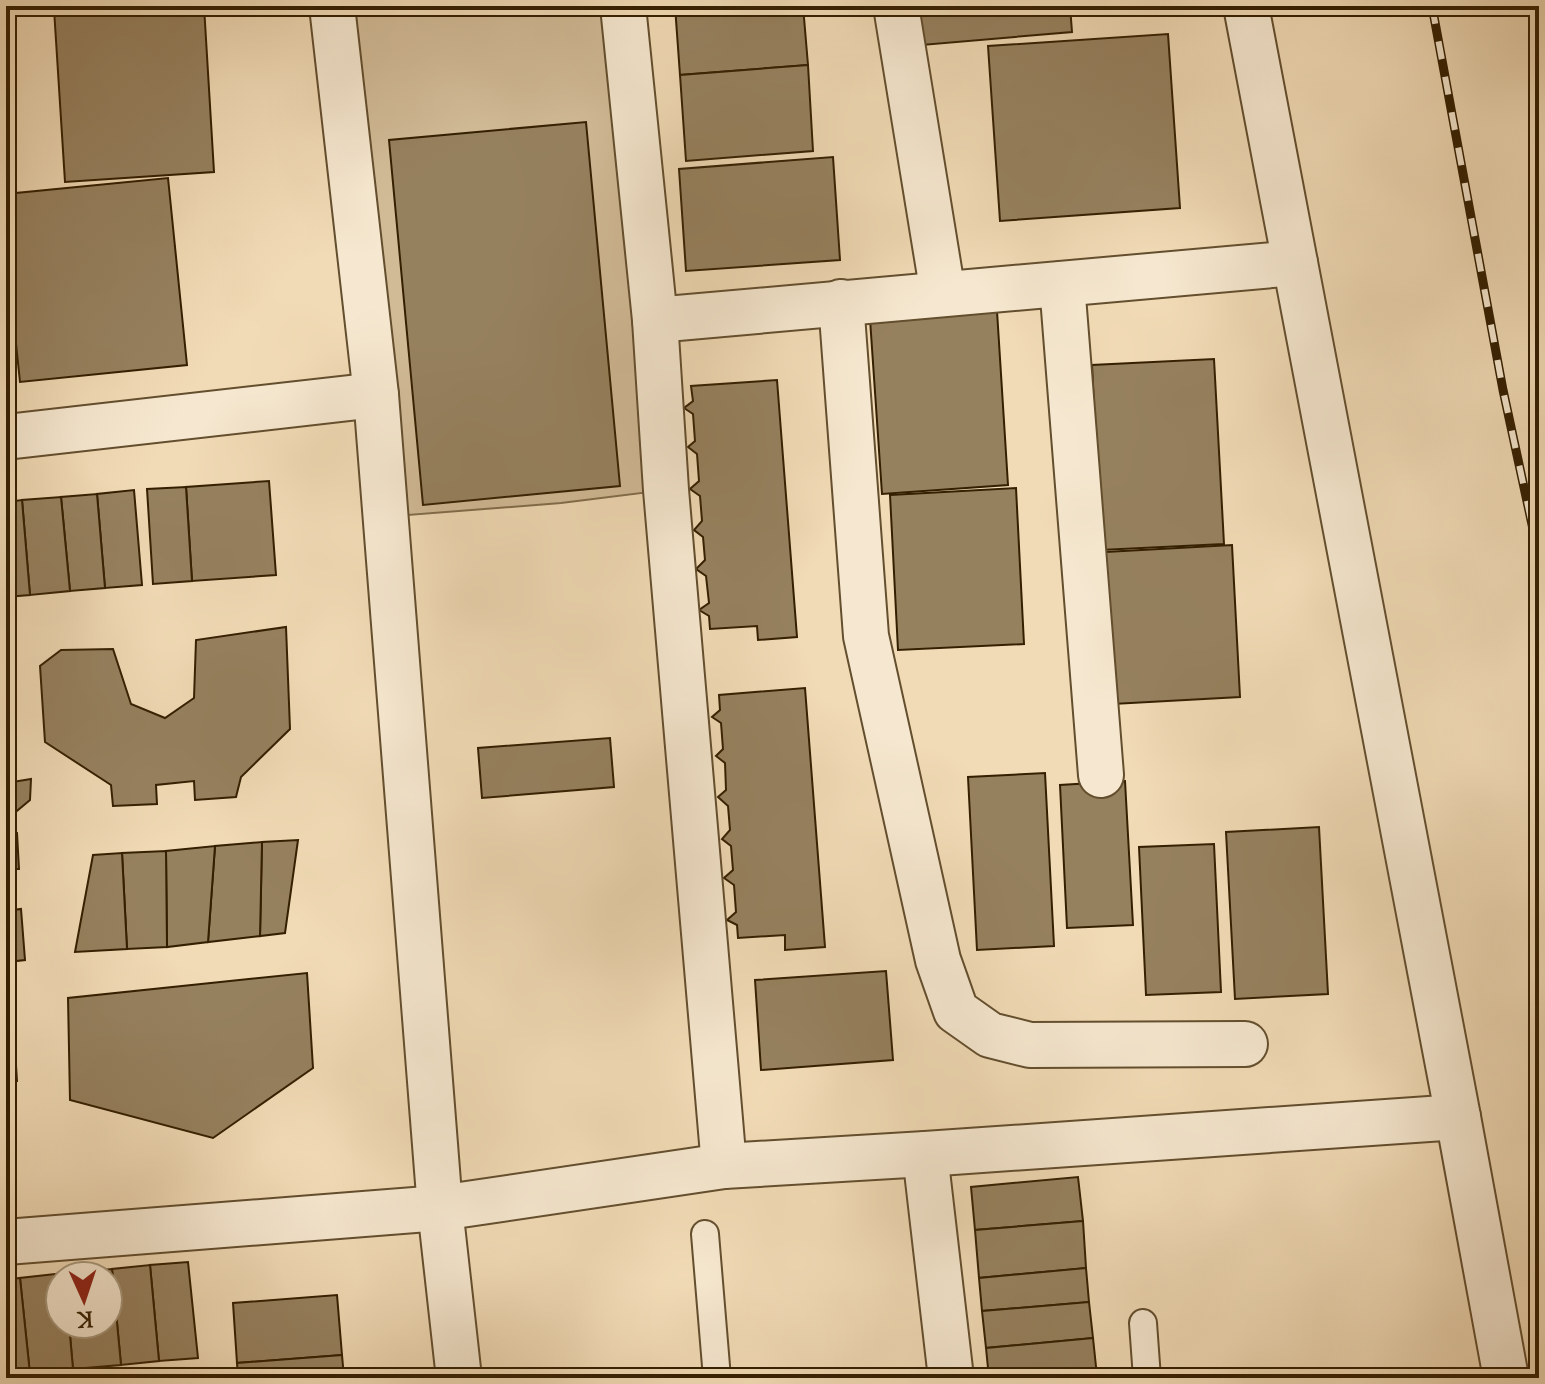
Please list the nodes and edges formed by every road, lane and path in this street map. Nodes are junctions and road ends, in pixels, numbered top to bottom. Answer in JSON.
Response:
{"nodes":[{"id":1,"x":332,"y":6,"type":"edge"},
{"id":2,"x":623,"y":6,"type":"edge"},
{"id":3,"x":896,"y":6,"type":"edge"},
{"id":4,"x":1246,"y":6,"type":"edge"},
{"id":5,"x":1295,"y":263,"type":"junction"},
{"id":6,"x":1062,"y":284,"type":"junction"},
{"id":7,"x":943,"y":294,"type":"junction"},
{"id":8,"x":841,"y":302,"type":"junction"},
{"id":9,"x":655,"y":320,"type":"junction"},
{"id":10,"x":376,"y":395,"type":"junction"},
{"id":11,"x":6,"y":437,"type":"edge"},
{"id":12,"x":1101,"y":775,"type":"dead end"},
{"id":13,"x":1245,"y":1044,"type":"dead end"},
{"id":14,"x":1458,"y":1117,"type":"junction"},
{"id":15,"x":925,"y":1154,"type":"junction"},
{"id":16,"x":724,"y":1166,"type":"junction"},
{"id":17,"x":440,"y":1208,"type":"junction"},
{"id":18,"x":705,"y":1234,"type":"dead end"},
{"id":19,"x":6,"y":1242,"type":"edge"},
{"id":20,"x":1143,"y":1323,"type":"dead end"},
{"id":21,"x":459,"y":1378,"type":"edge"},
{"id":22,"x":717,"y":1378,"type":"edge"},
{"id":23,"x":951,"y":1378,"type":"edge"},
{"id":24,"x":1147,"y":1378,"type":"edge"},
{"id":25,"x":1506,"y":1378,"type":"edge"}],
"edges":[{"from":1,"to":10,"type":"street"},
{"from":2,"to":9,"type":"street"},
{"from":3,"to":7,"type":"street"},
{"from":4,"to":5,"type":"street"},
{"from":5,"to":6,"type":"street"},
{"from":5,"to":14,"type":"street"},
{"from":6,"to":7,"type":"street"},
{"from":6,"to":12,"type":"street"},
{"from":7,"to":8,"type":"street"},
{"from":8,"to":9,"type":"street"},
{"from":8,"to":13,"type":"street"},
{"from":9,"to":16,"type":"street"},
{"from":10,"to":11,"type":"street"},
{"from":10,"to":17,"type":"street"},
{"from":14,"to":15,"type":"street"},
{"from":14,"to":25,"type":"street"},
{"from":15,"to":16,"type":"street"},
{"from":15,"to":23,"type":"street"},
{"from":16,"to":17,"type":"street"},
{"from":17,"to":19,"type":"street"},
{"from":17,"to":21,"type":"street"},
{"from":18,"to":22,"type":"lane"},
{"from":20,"to":24,"type":"lane"}]}
